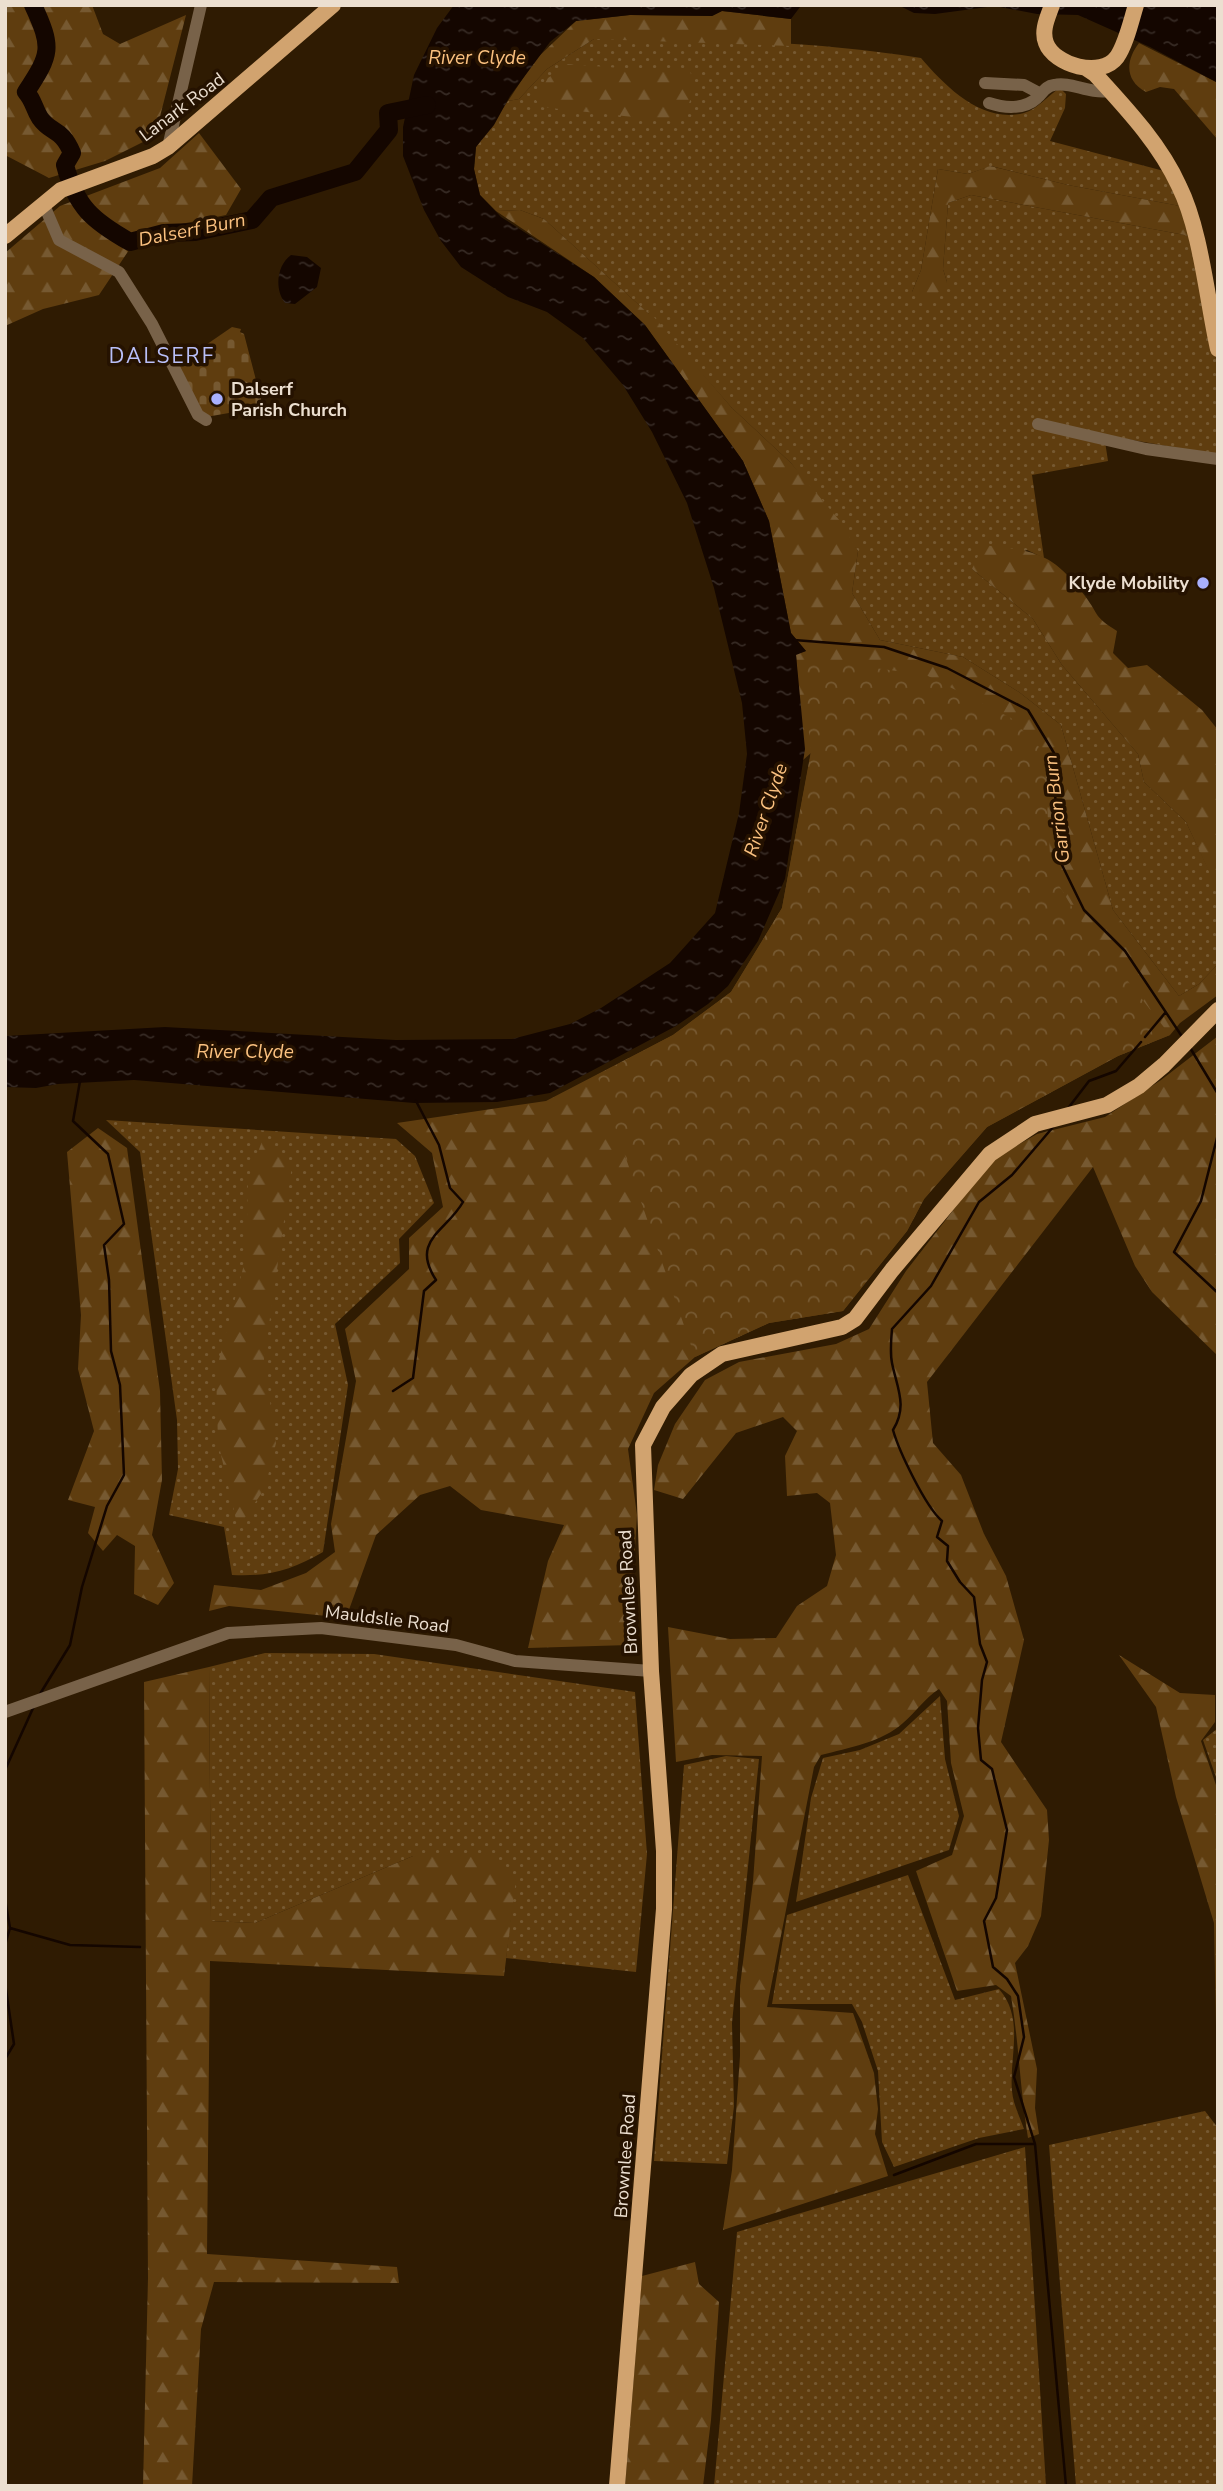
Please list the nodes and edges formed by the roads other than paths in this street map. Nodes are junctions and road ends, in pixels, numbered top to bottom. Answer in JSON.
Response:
{"nodes":[{"id":1,"x":201,"y":5,"type":"edge"},
{"id":2,"x":333,"y":5,"type":"edge"},
{"id":3,"x":1052,"y":5,"type":"edge"},
{"id":4,"x":1136,"y":5,"type":"edge"},
{"id":5,"x":1118,"y":55,"type":"junction"},
{"id":6,"x":1086,"y":68,"type":"junction"},
{"id":7,"x":985,"y":83,"type":"dead end"},
{"id":8,"x":1109,"y":91,"type":"junction"},
{"id":9,"x":1041,"y":94,"type":"junction"},
{"id":10,"x":989,"y":103,"type":"dead end"},
{"id":11,"x":1126,"y":110,"type":"junction"},
{"id":12,"x":168,"y":147,"type":"junction"},
{"id":13,"x":44,"y":205,"type":"junction"},
{"id":14,"x":5,"y":236,"type":"edge"},
{"id":15,"x":1218,"y":349,"type":"edge"},
{"id":16,"x":206,"y":420,"type":"dead end"},
{"id":17,"x":1038,"y":424,"type":"dead end"},
{"id":18,"x":1218,"y":459,"type":"edge"},
{"id":19,"x":1213,"y":1014,"type":"edge"},
{"id":20,"x":650,"y":1671,"type":"junction"},
{"id":21,"x":5,"y":1712,"type":"edge"},
{"id":22,"x":617,"y":2486,"type":"edge"}],
"edges":[{"from":1,"to":12,"type":"street"},
{"from":2,"to":12,"type":"main road","name":"Lanark Road"},
{"from":3,"to":6,"type":"main road"},
{"from":4,"to":5,"type":"main road"},
{"from":5,"to":6,"type":"main road"},
{"from":5,"to":11,"type":"main road"},
{"from":6,"to":8,"type":"main road"},
{"from":7,"to":9,"type":"street"},
{"from":8,"to":9,"type":"street"},
{"from":8,"to":11,"type":"main road"},
{"from":9,"to":10,"type":"street"},
{"from":11,"to":15,"type":"main road"},
{"from":12,"to":13,"type":"main road","name":"Lanark Road"},
{"from":13,"to":14,"type":"main road","name":"Lanark Road"},
{"from":13,"to":16,"type":"street"},
{"from":17,"to":18,"type":"street"},
{"from":19,"to":20,"type":"main road","name":"Brownlee Road"},
{"from":20,"to":21,"type":"street","name":"Mauldslie Road"},
{"from":20,"to":22,"type":"main road","name":"Brownlee Road"}]}
